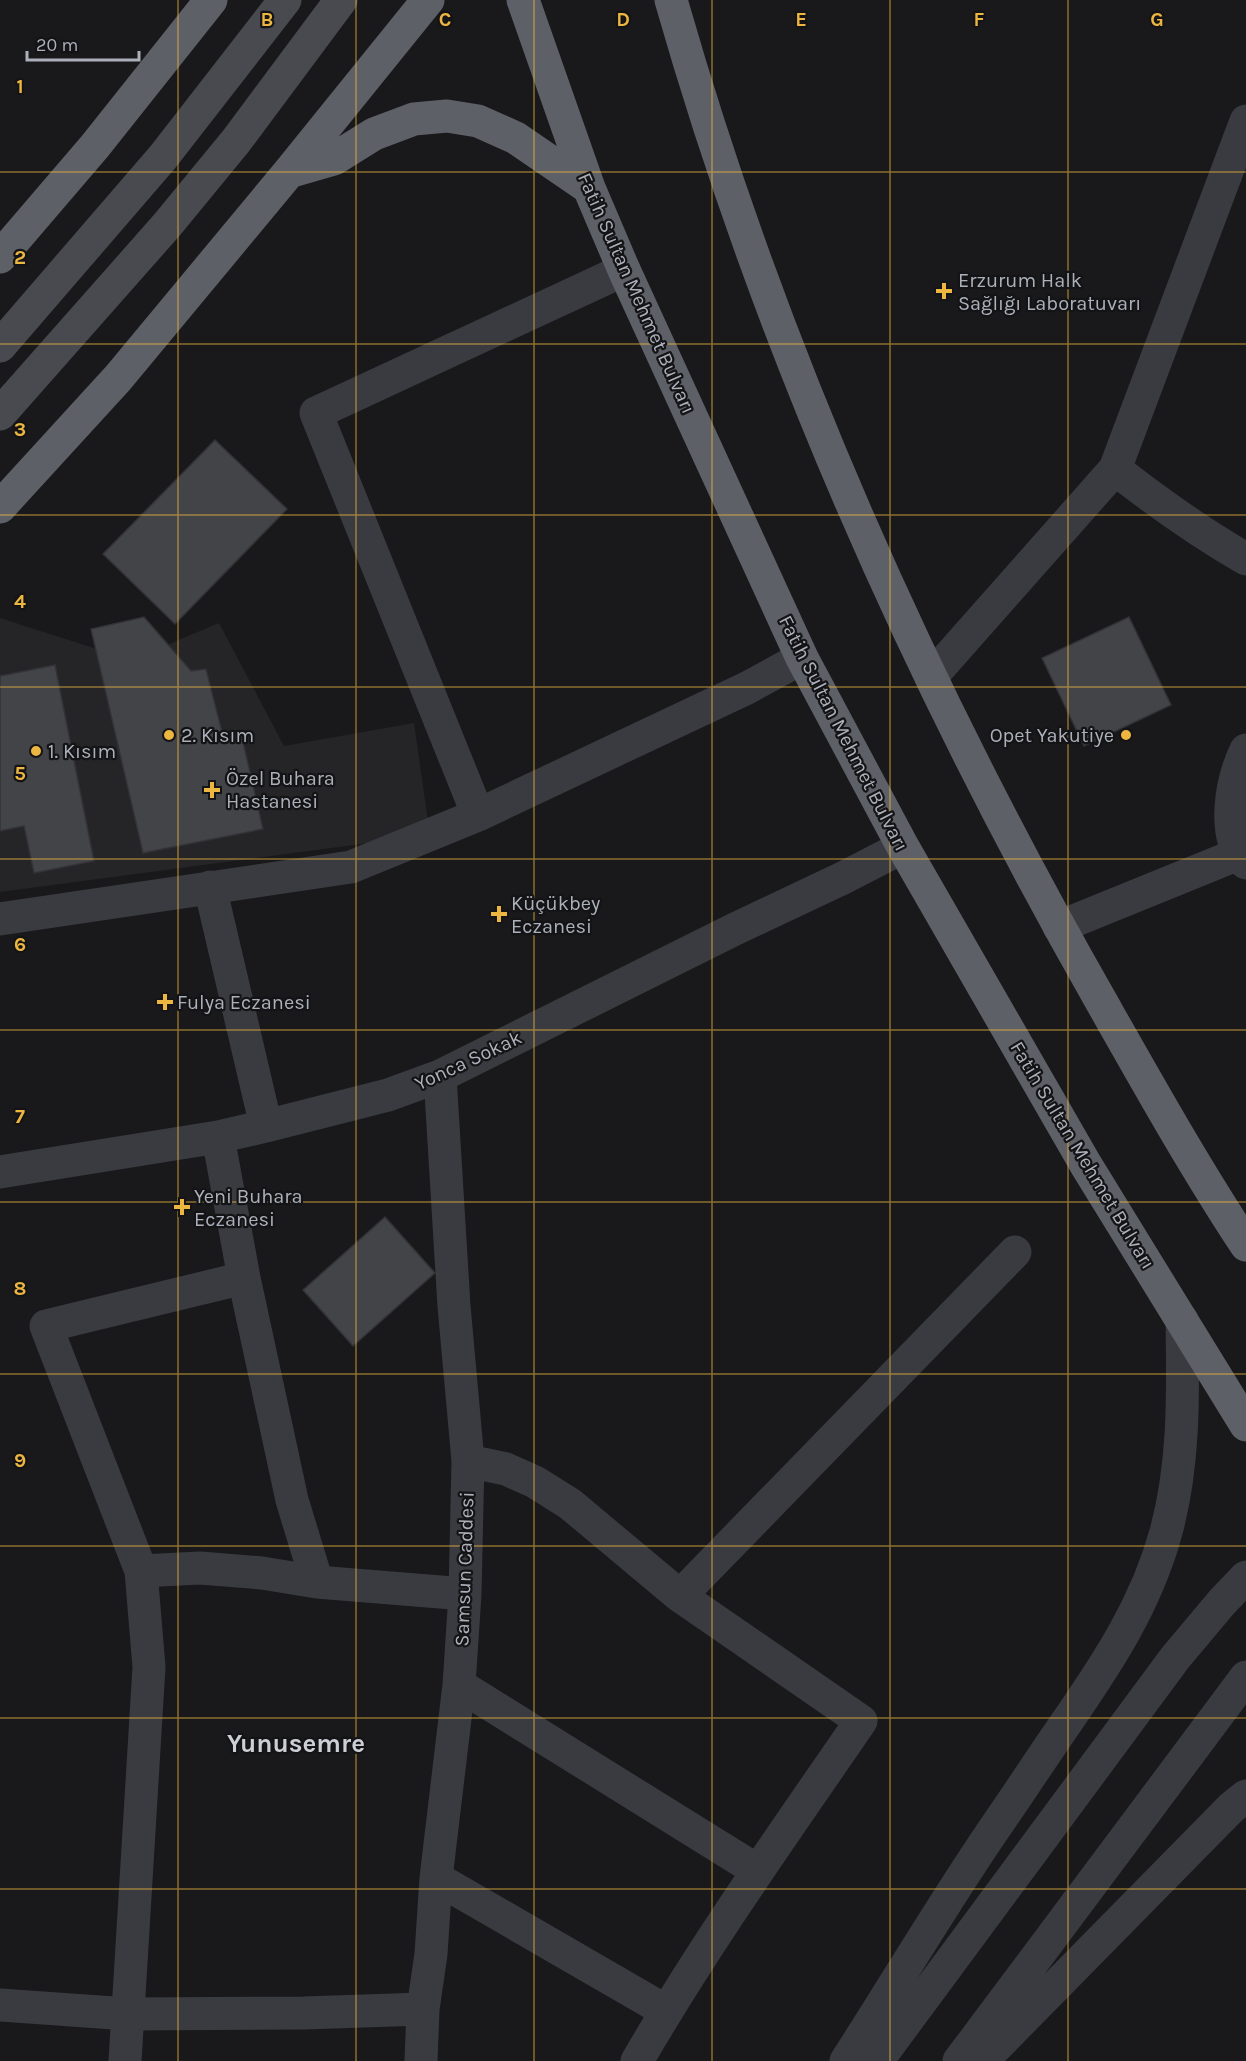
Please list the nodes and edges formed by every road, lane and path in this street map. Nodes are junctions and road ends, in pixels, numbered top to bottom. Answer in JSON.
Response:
{"nodes":[{"id":1,"x":212,"y":0,"type":"edge"},
{"id":2,"x":285,"y":0,"type":"edge"},
{"id":3,"x":341,"y":0,"type":"edge"},
{"id":4,"x":428,"y":0,"type":"edge"},
{"id":5,"x":523,"y":0,"type":"edge"},
{"id":6,"x":671,"y":0,"type":"edge"},
{"id":7,"x":1246,"y":121,"type":"edge"},
{"id":8,"x":289,"y":172,"type":"junction"},
{"id":9,"x":589,"y":188,"type":"junction"},
{"id":10,"x":0,"y":257,"type":"edge"},
{"id":11,"x":624,"y":270,"type":"junction"},
{"id":12,"x":0,"y":346,"type":"edge"},
{"id":13,"x":0,"y":414,"type":"edge"},
{"id":14,"x":1115,"y":469,"type":"junction"},
{"id":15,"x":0,"y":507,"type":"edge"},
{"id":16,"x":1246,"y":559,"type":"edge"},
{"id":17,"x":802,"y":658,"type":"junction"},
{"id":18,"x":931,"y":676,"type":"junction"},
{"id":19,"x":1246,"y":750,"type":"edge"},
{"id":20,"x":478,"y":815,"type":"junction"},
{"id":21,"x":903,"y":847,"type":"junction"},
{"id":22,"x":1244,"y":856,"type":"edge"},
{"id":23,"x":210,"y":887,"type":"junction"},
{"id":24,"x":0,"y":919,"type":"edge"},
{"id":25,"x":1059,"y":927,"type":"junction"},
{"id":26,"x":440,"y":1076,"type":"junction"},
{"id":27,"x":266,"y":1126,"type":"junction"},
{"id":28,"x":218,"y":1137,"type":"junction"},
{"id":29,"x":0,"y":1172,"type":"edge"},
{"id":30,"x":1246,"y":1245,"type":"edge"},
{"id":31,"x":1015,"y":1252,"type":"dead end"},
{"id":32,"x":244,"y":1278,"type":"junction"},
{"id":33,"x":1182,"y":1320,"type":"junction"},
{"id":34,"x":1246,"y":1425,"type":"edge"},
{"id":35,"x":468,"y":1461,"type":"junction"},
{"id":36,"x":141,"y":1571,"type":"junction"},
{"id":37,"x":1246,"y":1577,"type":"edge"},
{"id":38,"x":317,"y":1582,"type":"junction"},
{"id":39,"x":465,"y":1594,"type":"junction"},
{"id":40,"x":680,"y":1596,"type":"junction"},
{"id":41,"x":1246,"y":1677,"type":"edge"},
{"id":42,"x":459,"y":1685,"type":"junction"},
{"id":43,"x":1246,"y":1796,"type":"edge"},
{"id":44,"x":758,"y":1871,"type":"junction"},
{"id":45,"x":436,"y":1878,"type":"junction"},
{"id":46,"x":0,"y":2005,"type":"edge"},
{"id":47,"x":423,"y":2009,"type":"junction"},
{"id":48,"x":666,"y":2011,"type":"junction"},
{"id":49,"x":128,"y":2014,"type":"junction"},
{"id":50,"x":125,"y":2061,"type":"edge"},
{"id":51,"x":421,"y":2061,"type":"edge"},
{"id":52,"x":637,"y":2061,"type":"edge"},
{"id":53,"x":846,"y":2061,"type":"edge"},
{"id":54,"x":878,"y":2061,"type":"edge"},
{"id":55,"x":959,"y":2061,"type":"edge"},
{"id":56,"x":982,"y":2061,"type":"edge"}],
"edges":[{"from":1,"to":10,"type":"highway"},
{"from":2,"to":12,"type":"main road"},
{"from":3,"to":13,"type":"main road"},
{"from":4,"to":8,"type":"highway"},
{"from":5,"to":9,"type":"highway","name":"Fatih Sultan Mehmet Bulvarı"},
{"from":6,"to":18,"type":"highway"},
{"from":7,"to":14,"type":"street"},
{"from":8,"to":9,"type":"highway"},
{"from":8,"to":15,"type":"highway"},
{"from":9,"to":11,"type":"highway","name":"Fatih Sultan Mehmet Bulvarı"},
{"from":11,"to":17,"type":"highway","name":"Fatih Sultan Mehmet Bulvarı"},
{"from":11,"to":20,"type":"street"},
{"from":14,"to":16,"type":"street"},
{"from":14,"to":18,"type":"street"},
{"from":17,"to":20,"type":"street"},
{"from":17,"to":21,"type":"highway","name":"Fatih Sultan Mehmet Bulvarı"},
{"from":18,"to":25,"type":"highway"},
{"from":19,"to":22,"type":"street"},
{"from":20,"to":23,"type":"street"},
{"from":21,"to":26,"type":"street","name":"Yonca Sokak"},
{"from":21,"to":33,"type":"highway","name":"Fatih Sultan Mehmet Bulvarı"},
{"from":22,"to":25,"type":"street"},
{"from":23,"to":24,"type":"street"},
{"from":23,"to":27,"type":"street"},
{"from":25,"to":30,"type":"highway"},
{"from":26,"to":27,"type":"street","name":"Yonca Sokak"},
{"from":26,"to":35,"type":"street","name":"Samsun Caddesi"},
{"from":27,"to":28,"type":"street","name":"Yonca Sokak"},
{"from":28,"to":29,"type":"street","name":"Yonca Sokak"},
{"from":28,"to":32,"type":"street"},
{"from":31,"to":40,"type":"street"},
{"from":32,"to":36,"type":"street"},
{"from":32,"to":38,"type":"street"},
{"from":33,"to":34,"type":"highway","name":"Fatih Sultan Mehmet Bulvarı"},
{"from":33,"to":53,"type":"street"},
{"from":35,"to":39,"type":"street","name":"Samsun Caddesi"},
{"from":35,"to":40,"type":"street"},
{"from":36,"to":38,"type":"street"},
{"from":36,"to":49,"type":"street"},
{"from":37,"to":54,"type":"street"},
{"from":38,"to":39,"type":"street"},
{"from":39,"to":42,"type":"street","name":"Samsun Caddesi"},
{"from":40,"to":44,"type":"street"},
{"from":41,"to":55,"type":"street"},
{"from":42,"to":44,"type":"street"},
{"from":42,"to":45,"type":"street","name":"Samsun Caddesi"},
{"from":43,"to":56,"type":"street"},
{"from":44,"to":48,"type":"street"},
{"from":45,"to":47,"type":"street","name":"Samsun Caddesi"},
{"from":45,"to":48,"type":"street"},
{"from":46,"to":49,"type":"street"},
{"from":47,"to":49,"type":"street"},
{"from":47,"to":51,"type":"street","name":"Samsun Caddesi"},
{"from":48,"to":52,"type":"street"},
{"from":49,"to":50,"type":"street"}]}
